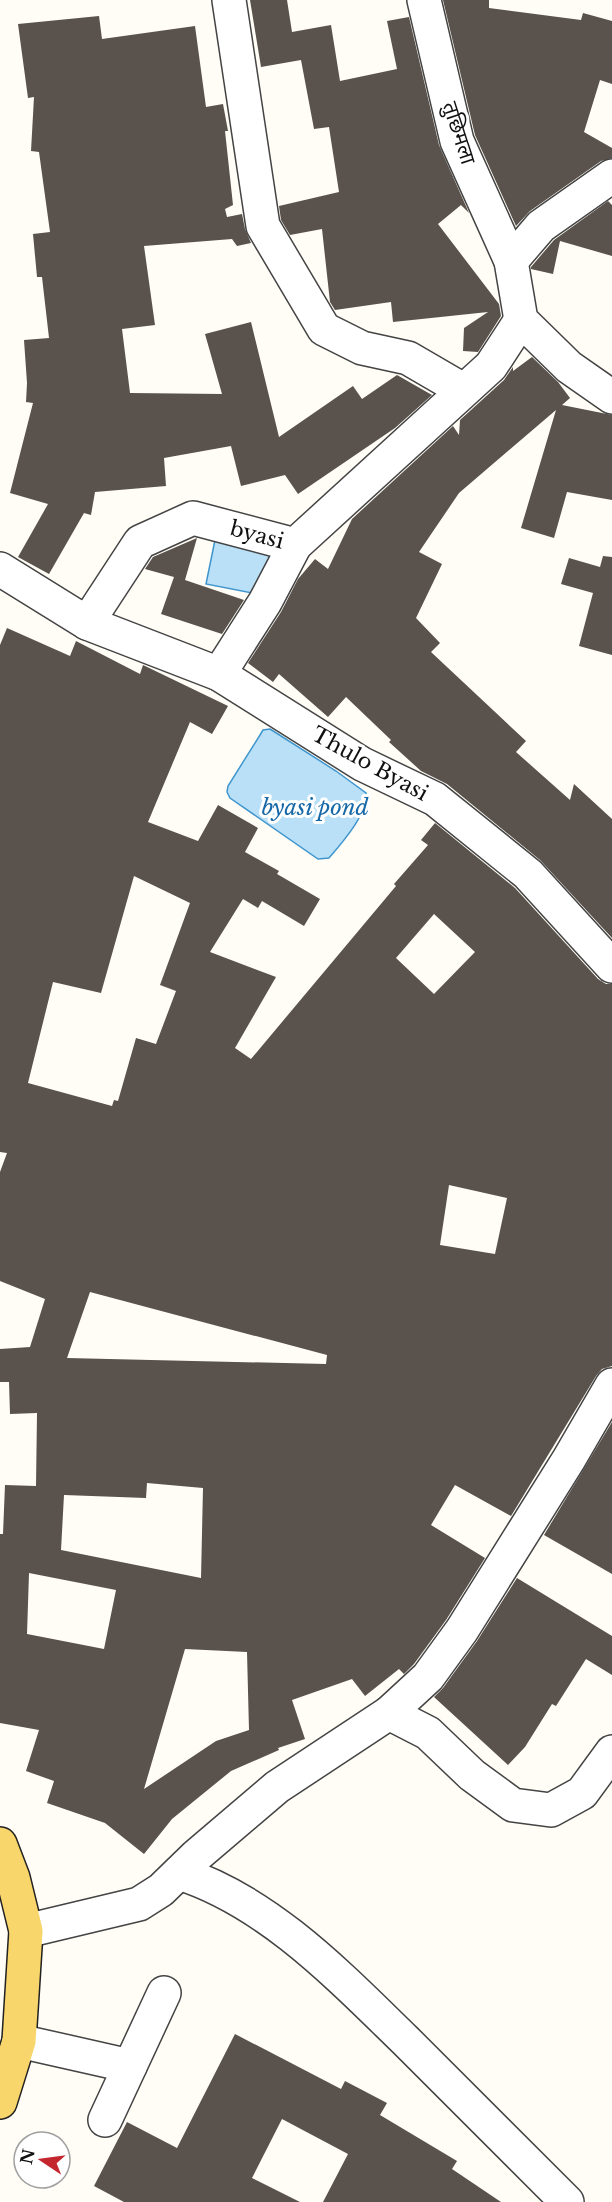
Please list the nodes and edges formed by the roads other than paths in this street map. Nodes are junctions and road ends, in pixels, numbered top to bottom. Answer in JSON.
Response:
{"nodes":[{"id":1,"x":230,"y":0,"type":"edge"},
{"id":2,"x":424,"y":0,"type":"edge"},
{"id":3,"x":612,"y":177,"type":"edge"},
{"id":4,"x":516,"y":291,"type":"junction"},
{"id":5,"x":463,"y":390,"type":"junction"},
{"id":6,"x":612,"y":397,"type":"edge"},
{"id":7,"x":295,"y":545,"type":"junction"},
{"id":8,"x":0,"y":569,"type":"edge"},
{"id":9,"x":87,"y":623,"type":"junction"},
{"id":10,"x":219,"y":674,"type":"junction"},
{"id":11,"x":612,"y":966,"type":"edge"},
{"id":12,"x":612,"y":1385,"type":"edge"},
{"id":13,"x":389,"y":1713,"type":"junction"},
{"id":14,"x":612,"y":1752,"type":"edge"},
{"id":15,"x":0,"y":1844,"type":"edge"},
{"id":16,"x":179,"y":1873,"type":"junction"},
{"id":17,"x":26,"y":1931,"type":"junction"},
{"id":18,"x":164,"y":1993,"type":"dead end"},
{"id":19,"x":11,"y":1996,"type":"edge"},
{"id":20,"x":18,"y":2041,"type":"junction"},
{"id":21,"x":130,"y":2066,"type":"junction"},
{"id":22,"x":0,"y":2102,"type":"edge"},
{"id":23,"x":105,"y":2120,"type":"dead end"},
{"id":24,"x":567,"y":2202,"type":"edge"}],
"edges":[{"from":1,"to":5,"type":"street"},
{"from":2,"to":4,"type":"street","name":"तुछिमला"},
{"from":3,"to":4,"type":"street"},
{"from":4,"to":5,"type":"street","name":"byasi"},
{"from":4,"to":6,"type":"street"},
{"from":5,"to":7,"type":"street","name":"byasi"},
{"from":7,"to":9,"type":"street","name":"byasi"},
{"from":7,"to":10,"type":"street"},
{"from":8,"to":9,"type":"street"},
{"from":9,"to":10,"type":"street","name":"Thulo Byasi"},
{"from":10,"to":11,"type":"street","name":"Thulo Byasi"},
{"from":12,"to":13,"type":"street"},
{"from":13,"to":14,"type":"street"},
{"from":13,"to":16,"type":"street"},
{"from":15,"to":17,"type":"main road"},
{"from":16,"to":17,"type":"street"},
{"from":16,"to":24,"type":"street"},
{"from":17,"to":19,"type":"main road"},
{"from":18,"to":21,"type":"street"},
{"from":19,"to":20,"type":"main road"},
{"from":20,"to":21,"type":"street"},
{"from":20,"to":22,"type":"main road"},
{"from":21,"to":23,"type":"street"}]}
